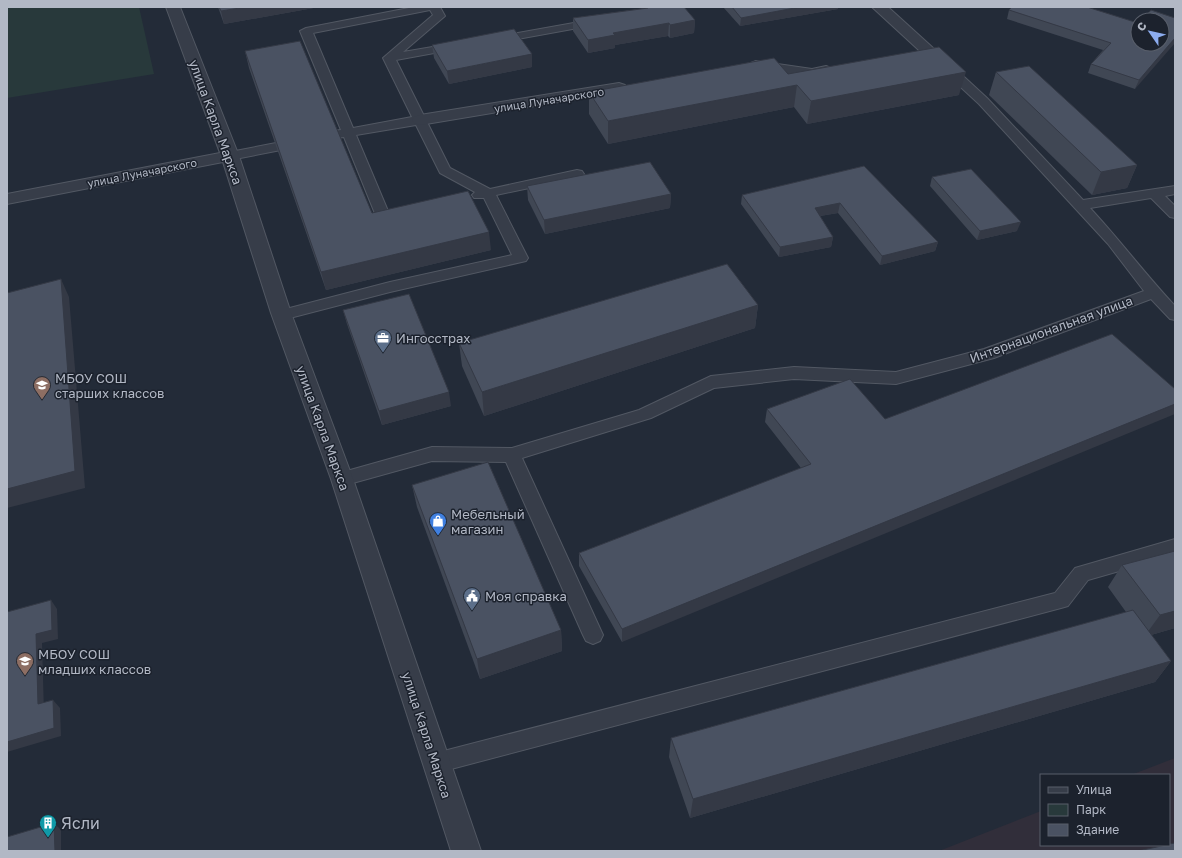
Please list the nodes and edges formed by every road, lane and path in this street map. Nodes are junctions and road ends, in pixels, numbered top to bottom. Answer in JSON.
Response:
{"nodes":[{"id":1,"x":173,"y":7,"type":"edge"},
{"id":2,"x":431,"y":7,"type":"edge"},
{"id":3,"x":434,"y":7,"type":"edge"},
{"id":4,"x":879,"y":7,"type":"edge"},
{"id":5,"x":606,"y":20,"type":"edge"},
{"id":6,"x":482,"y":42,"type":"edge"},
{"id":7,"x":467,"y":44,"type":"edge"},
{"id":8,"x":928,"y":50,"type":"junction"},
{"id":9,"x":912,"y":53,"type":"edge"},
{"id":10,"x":389,"y":58,"type":"junction"},
{"id":11,"x":744,"y":68,"type":"edge"},
{"id":12,"x":842,"y":68,"type":"edge"},
{"id":13,"x":636,"y":86,"type":"edge"},
{"id":14,"x":420,"y":120,"type":"junction"},
{"id":15,"x":342,"y":134,"type":"junction"},
{"id":16,"x":276,"y":146,"type":"edge"},
{"id":17,"x":230,"y":156,"type":"junction"},
{"id":18,"x":576,"y":174,"type":"dead end"},
{"id":19,"x":1175,"y":190,"type":"edge"},
{"id":20,"x":488,"y":193,"type":"junction"},
{"id":21,"x":1154,"y":193,"type":"junction"},
{"id":22,"x":466,"y":198,"type":"edge"},
{"id":23,"x":7,"y":199,"type":"edge"},
{"id":24,"x":1079,"y":205,"type":"junction"},
{"id":25,"x":413,"y":210,"type":"edge"},
{"id":26,"x":1175,"y":214,"type":"edge"},
{"id":27,"x":1154,"y":293,"type":"junction"},
{"id":28,"x":282,"y":315,"type":"junction"},
{"id":29,"x":1175,"y":315,"type":"edge"},
{"id":30,"x":512,"y":455,"type":"junction"},
{"id":31,"x":342,"y":479,"type":"junction"},
{"id":32,"x":1175,"y":547,"type":"edge"},
{"id":33,"x":592,"y":635,"type":"dead end"},
{"id":34,"x":436,"y":763,"type":"junction"},
{"id":35,"x":466,"y":851,"type":"edge"}],
"edges":[{"from":1,"to":17,"type":"street","name":"улица Карла Маркса"},
{"from":2,"to":15,"type":"lane"},
{"from":3,"to":10,"type":"lane"},
{"from":4,"to":8,"type":"street"},
{"from":5,"to":6,"type":"lane"},
{"from":7,"to":10,"type":"lane"},
{"from":8,"to":9,"type":"street"},
{"from":8,"to":24,"type":"lane","name":"Интернациональная улица"},
{"from":10,"to":14,"type":"lane"},
{"from":11,"to":12,"type":"street"},
{"from":13,"to":14,"type":"street","name":"улица Луначарского"},
{"from":14,"to":15,"type":"lane","name":"улица Луначарского"},
{"from":14,"to":20,"type":"lane"},
{"from":15,"to":25,"type":"lane"},
{"from":16,"to":17,"type":"lane","name":"улица Луначарского"},
{"from":17,"to":23,"type":"street","name":"улица Луначарского"},
{"from":17,"to":28,"type":"street","name":"улица Карла Маркса"},
{"from":18,"to":20,"type":"lane"},
{"from":19,"to":21,"type":"lane"},
{"from":20,"to":22,"type":"lane"},
{"from":20,"to":28,"type":"lane"},
{"from":21,"to":24,"type":"lane"},
{"from":21,"to":26,"type":"lane"},
{"from":24,"to":27,"type":"lane","name":"Интернациональная улица"},
{"from":27,"to":29,"type":"lane"},
{"from":27,"to":30,"type":"lane","name":"Интернациональная улица"},
{"from":28,"to":31,"type":"street","name":"улица Карла Маркса"},
{"from":30,"to":31,"type":"lane","name":"Интернациональная улица"},
{"from":30,"to":33,"type":"lane"},
{"from":31,"to":34,"type":"street","name":"улица Карла Маркса"},
{"from":32,"to":34,"type":"lane"},
{"from":34,"to":35,"type":"street","name":"улица Карла Маркса"}]}
